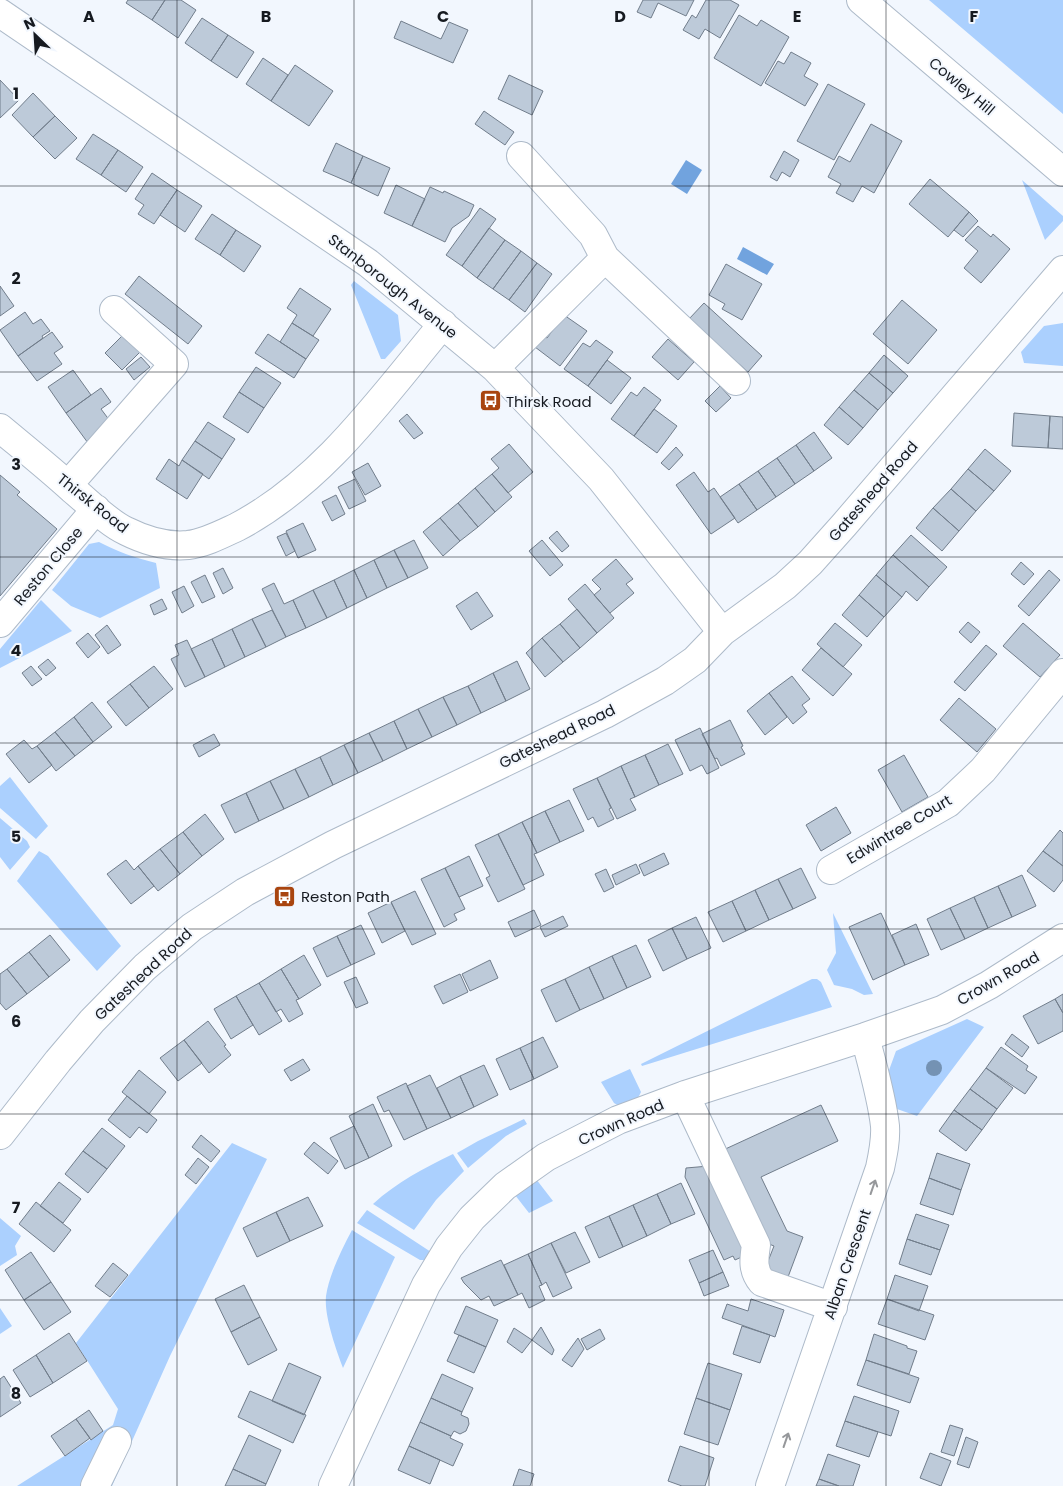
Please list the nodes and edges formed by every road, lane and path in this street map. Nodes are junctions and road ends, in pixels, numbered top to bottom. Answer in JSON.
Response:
{"nodes":[{"id":1,"x":861,"y":0,"type":"edge"},
{"id":2,"x":0,"y":13,"type":"edge"},
{"id":3,"x":520,"y":156,"type":"dead end"},
{"id":4,"x":1063,"y":172,"type":"edge"},
{"id":5,"x":605,"y":258,"type":"junction"},
{"id":6,"x":1060,"y":280,"type":"edge"},
{"id":7,"x":114,"y":310,"type":"dead end"},
{"id":8,"x":443,"y":324,"type":"junction"},
{"id":9,"x":495,"y":368,"type":"junction"},
{"id":10,"x":736,"y":381,"type":"dead end"},
{"id":11,"x":0,"y":428,"type":"edge"},
{"id":12,"x":68,"y":485,"type":"junction"},
{"id":13,"x":96,"y":510,"type":"junction"},
{"id":14,"x":0,"y":622,"type":"edge"},
{"id":15,"x":722,"y":632,"type":"junction"},
{"id":16,"x":1063,"y":673,"type":"edge"},
{"id":17,"x":831,"y":870,"type":"dead end"},
{"id":18,"x":1063,"y":938,"type":"edge"},
{"id":19,"x":865,"y":1037,"type":"junction"},
{"id":20,"x":685,"y":1095,"type":"junction"},
{"id":21,"x":0,"y":1135,"type":"edge"},
{"id":22,"x":833,"y":1307,"type":"junction"},
{"id":23,"x":117,"y":1441,"type":"dead end"},
{"id":24,"x":95,"y":1486,"type":"edge"},
{"id":25,"x":333,"y":1486,"type":"edge"},
{"id":26,"x":770,"y":1486,"type":"edge"}],
"edges":[{"from":1,"to":4,"type":"street","name":"Cowley Hill"},
{"from":2,"to":8,"type":"street","name":"Stanborough Avenue"},
{"from":3,"to":5,"type":"street"},
{"from":5,"to":9,"type":"street"},
{"from":5,"to":10,"type":"street"},
{"from":6,"to":15,"type":"street","name":"Gateshead Road"},
{"from":7,"to":12,"type":"street"},
{"from":8,"to":9,"type":"street","name":"Stanborough Avenue"},
{"from":8,"to":13,"type":"street","name":"Thirsk Road"},
{"from":9,"to":15,"type":"street","name":"Stanborough Avenue"},
{"from":11,"to":12,"type":"street","name":"Thirsk Road"},
{"from":12,"to":13,"type":"street","name":"Thirsk Road"},
{"from":13,"to":14,"type":"street","name":"Reston Close"},
{"from":15,"to":21,"type":"street","name":"Gateshead Road"},
{"from":16,"to":17,"type":"street","name":"Edwintree Court"},
{"from":18,"to":19,"type":"street","name":"Crown Road"},
{"from":19,"to":20,"type":"street","name":"Crown Road"},
{"from":22,"to":19,"type":"street","name":"Alban Crescent","one_way":true},
{"from":20,"to":22,"type":"street"},
{"from":20,"to":25,"type":"street","name":"Crown Road"},
{"from":26,"to":22,"type":"street","name":"Alban Crescent","one_way":true},
{"from":23,"to":24,"type":"street"}]}
